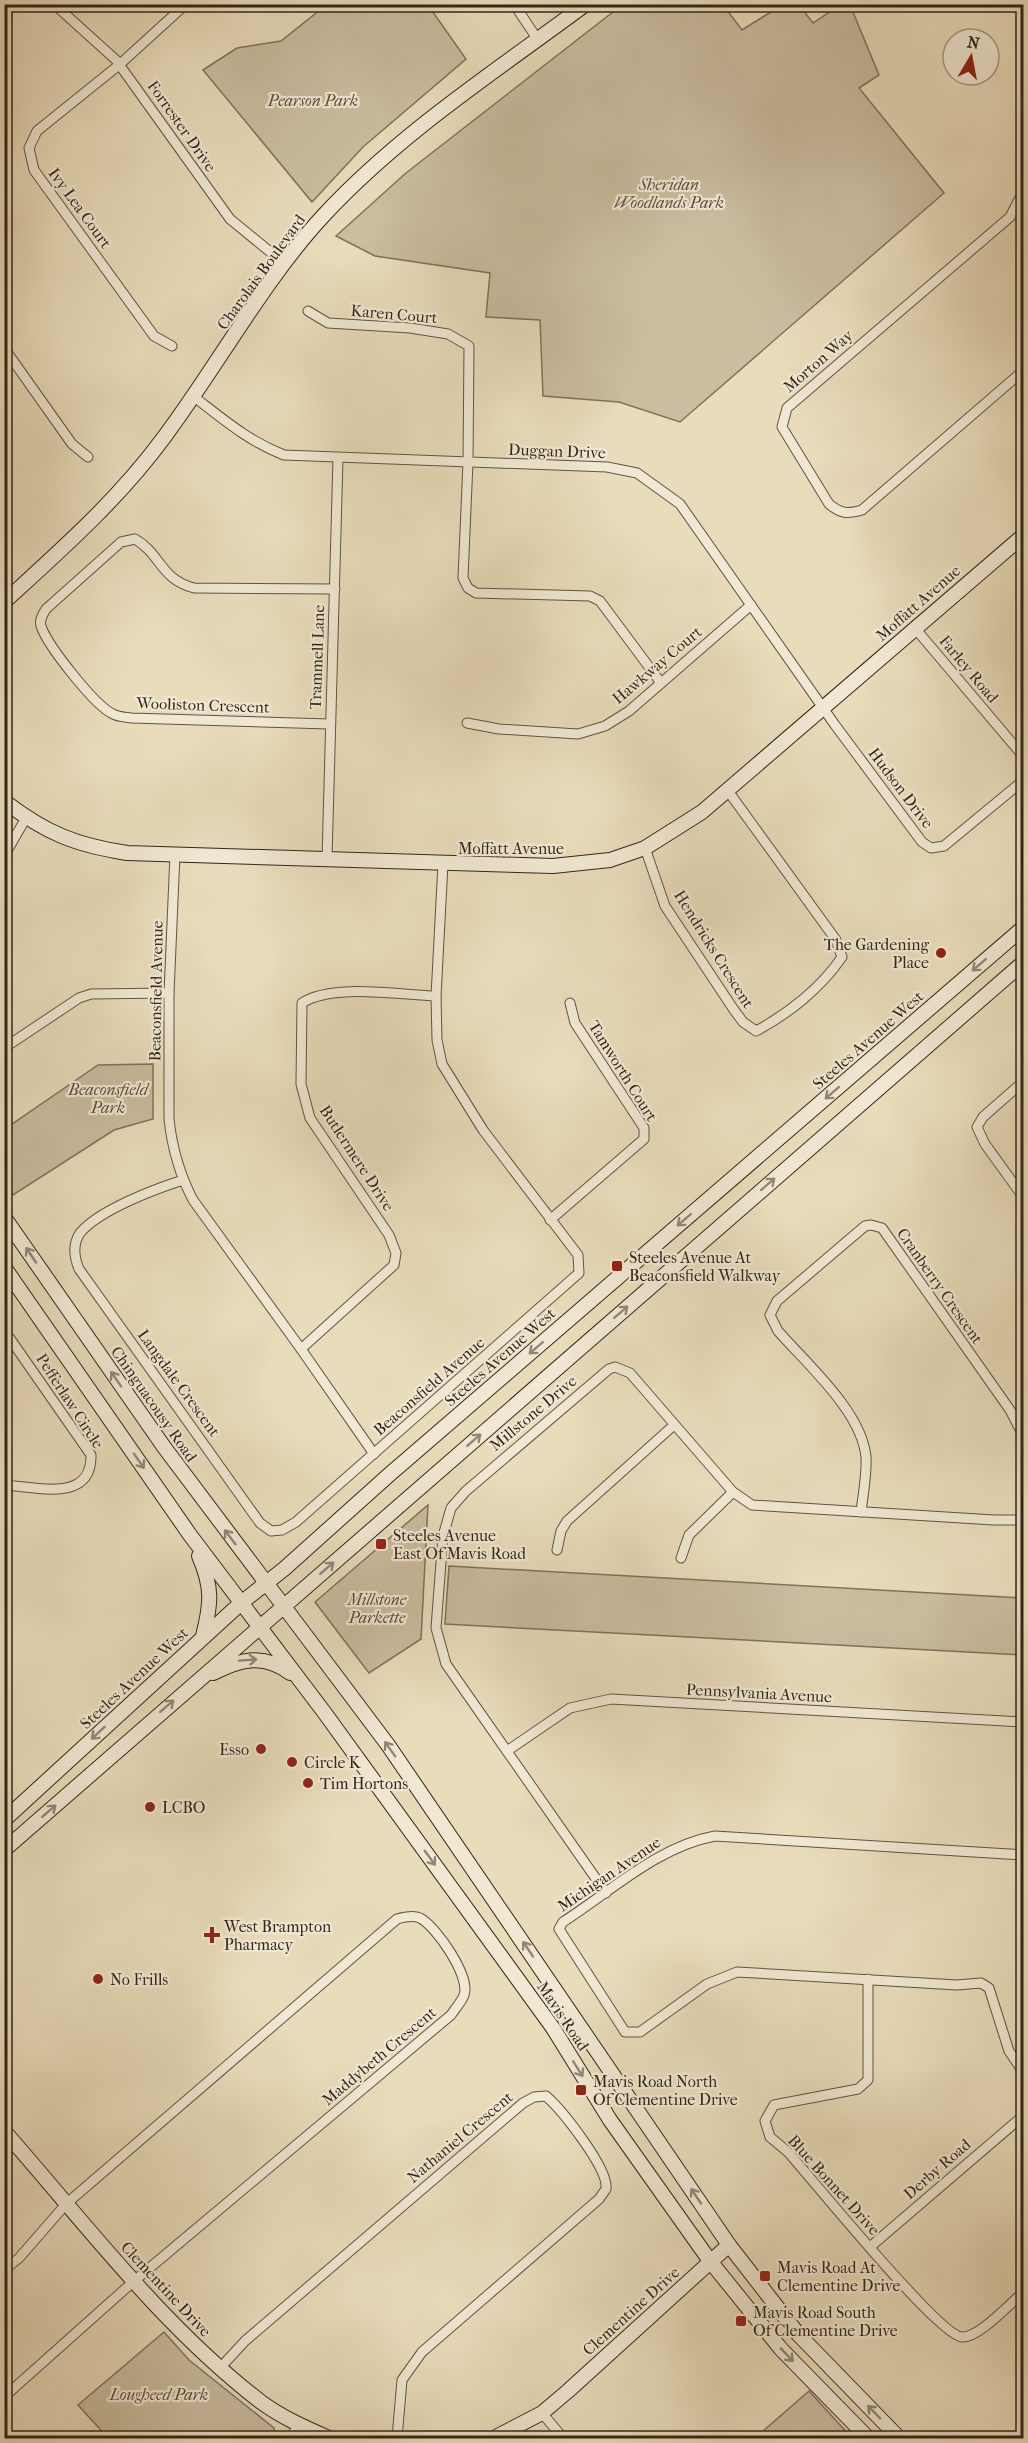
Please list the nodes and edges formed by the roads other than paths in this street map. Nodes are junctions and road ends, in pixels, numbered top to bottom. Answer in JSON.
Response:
{"nodes":[{"id":1,"x":54,"y":4,"type":"edge"},
{"id":2,"x":186,"y":4,"type":"edge"},
{"id":3,"x":514,"y":4,"type":"edge"},
{"id":4,"x":586,"y":4,"type":"edge"},
{"id":5,"x":538,"y":40,"type":"junction"},
{"id":6,"x":119,"y":65,"type":"junction"},
{"id":7,"x":1023,"y":190,"type":"edge"},
{"id":8,"x":285,"y":264,"type":"junction"},
{"id":9,"x":308,"y":311,"type":"dead end"},
{"id":10,"x":172,"y":346,"type":"dead end"},
{"id":11,"x":4,"y":348,"type":"edge"},
{"id":12,"x":1023,"y":370,"type":"edge"},
{"id":13,"x":193,"y":396,"type":"junction"},
{"id":14,"x":88,"y":457,"type":"dead end"},
{"id":15,"x":338,"y":458,"type":"junction"},
{"id":16,"x":468,"y":462,"type":"junction"},
{"id":17,"x":1023,"y":535,"type":"edge"},
{"id":18,"x":335,"y":589,"type":"junction"},
{"id":19,"x":4,"y":602,"type":"edge"},
{"id":20,"x":751,"y":605,"type":"junction"},
{"id":21,"x":914,"y":627,"type":"junction"},
{"id":22,"x":661,"y":683,"type":"junction"},
{"id":23,"x":823,"y":707,"type":"junction"},
{"id":24,"x":467,"y":723,"type":"dead end"},
{"id":25,"x":329,"y":724,"type":"junction"},
{"id":26,"x":1023,"y":757,"type":"edge"},
{"id":27,"x":1023,"y":780,"type":"edge"},
{"id":28,"x":728,"y":791,"type":"junction"},
{"id":29,"x":4,"y":801,"type":"edge"},
{"id":30,"x":26,"y":818,"type":"junction"},
{"id":31,"x":645,"y":848,"type":"junction"},
{"id":32,"x":175,"y":854,"type":"junction"},
{"id":33,"x":4,"y":856,"type":"edge"},
{"id":34,"x":327,"y":858,"type":"junction"},
{"id":35,"x":443,"y":864,"type":"junction"},
{"id":36,"x":1023,"y":927,"type":"edge"},
{"id":37,"x":1023,"y":962,"type":"edge"},
{"id":38,"x":169,"y":993,"type":"junction"},
{"id":39,"x":436,"y":996,"type":"junction"},
{"id":40,"x":570,"y":1003,"type":"dead end"},
{"id":41,"x":4,"y":1048,"type":"edge"},
{"id":42,"x":1023,"y":1081,"type":"edge"},
{"id":43,"x":183,"y":1180,"type":"junction"},
{"id":44,"x":1023,"y":1198,"type":"edge"},
{"id":45,"x":4,"y":1217,"type":"edge"},
{"id":46,"x":550,"y":1221,"type":"junction"},
{"id":47,"x":4,"y":1267,"type":"edge"},
{"id":48,"x":4,"y":1330,"type":"edge"},
{"id":49,"x":301,"y":1348,"type":"junction"},
{"id":50,"x":674,"y":1425,"type":"junction"},
{"id":51,"x":1023,"y":1437,"type":"edge"},
{"id":52,"x":374,"y":1455,"type":"junction"},
{"id":53,"x":4,"y":1485,"type":"edge"},
{"id":54,"x":733,"y":1492,"type":"junction"},
{"id":55,"x":861,"y":1512,"type":"junction"},
{"id":56,"x":1023,"y":1520,"type":"edge"},
{"id":57,"x":190,"y":1535,"type":"junction"},
{"id":58,"x":557,"y":1550,"type":"dead end"},
{"id":59,"x":681,"y":1558,"type":"dead end"},
{"id":60,"x":265,"y":1584,"type":"junction"},
{"id":61,"x":241,"y":1603,"type":"junction"},
{"id":62,"x":282,"y":1606,"type":"junction"},
{"id":63,"x":259,"y":1626,"type":"junction"},
{"id":64,"x":203,"y":1637,"type":"junction"},
{"id":65,"x":300,"y":1680,"type":"junction"},
{"id":66,"x":196,"y":1682,"type":"junction"},
{"id":67,"x":1023,"y":1722,"type":"edge"},
{"id":68,"x":507,"y":1751,"type":"junction"},
{"id":69,"x":4,"y":1820,"type":"edge"},
{"id":70,"x":4,"y":1850,"type":"edge"},
{"id":71,"x":1023,"y":1856,"type":"edge"},
{"id":72,"x":606,"y":1893,"type":"junction"},
{"id":73,"x":868,"y":1979,"type":"junction"},
{"id":74,"x":573,"y":2015,"type":"junction"},
{"id":75,"x":553,"y":2028,"type":"junction"},
{"id":76,"x":1023,"y":2073,"type":"edge"},
{"id":77,"x":1023,"y":2115,"type":"edge"},
{"id":78,"x":4,"y":2131,"type":"edge"},
{"id":79,"x":66,"y":2204,"type":"junction"},
{"id":80,"x":729,"y":2245,"type":"junction"},
{"id":81,"x":870,"y":2247,"type":"junction"},
{"id":82,"x":710,"y":2261,"type":"junction"},
{"id":83,"x":4,"y":2270,"type":"edge"},
{"id":84,"x":134,"y":2281,"type":"junction"},
{"id":85,"x":1023,"y":2292,"type":"edge"},
{"id":86,"x":221,"y":2367,"type":"junction"},
{"id":87,"x":4,"y":2397,"type":"edge"},
{"id":88,"x":542,"y":2413,"type":"junction"},
{"id":89,"x":298,"y":2425,"type":"junction"},
{"id":90,"x":291,"y":2439,"type":"edge"},
{"id":91,"x":329,"y":2439,"type":"edge"},
{"id":92,"x":397,"y":2439,"type":"edge"},
{"id":93,"x":494,"y":2439,"type":"edge"},
{"id":94,"x":563,"y":2439,"type":"edge"},
{"id":95,"x":868,"y":2439,"type":"edge"},
{"id":96,"x":899,"y":2439,"type":"edge"}],
"edges":[{"from":1,"to":6,"type":"street","name":"Forrester Drive"},
{"from":2,"to":6,"type":"street","name":"Ivy Lea Court"},
{"from":3,"to":5,"type":"street"},
{"from":4,"to":5,"type":"main road","name":"Charolais Boulevard"},
{"from":5,"to":8,"type":"main road","name":"Charolais Boulevard"},
{"from":6,"to":8,"type":"street","name":"Forrester Drive"},
{"from":6,"to":10,"type":"street","name":"Ivy Lea Court"},
{"from":7,"to":12,"type":"street","name":"Morton Way"},
{"from":8,"to":13,"type":"main road","name":"Charolais Boulevard"},
{"from":9,"to":16,"type":"street","name":"Karen Court"},
{"from":11,"to":14,"type":"street"},
{"from":13,"to":15,"type":"street","name":"Duggan Drive"},
{"from":13,"to":19,"type":"main road","name":"Charolais Boulevard"},
{"from":15,"to":16,"type":"street","name":"Duggan Drive"},
{"from":15,"to":18,"type":"street","name":"Trammell Lane"},
{"from":16,"to":20,"type":"street","name":"Duggan Drive"},
{"from":16,"to":22,"type":"street"},
{"from":17,"to":21,"type":"main road","name":"Moffatt Avenue"},
{"from":18,"to":25,"type":"street","name":"Trammell Lane"},
{"from":18,"to":25,"type":"street","name":"Wooliston Crescent"},
{"from":20,"to":22,"type":"street","name":"Hawkway Court"},
{"from":20,"to":23,"type":"street","name":"Duggan Drive"},
{"from":21,"to":23,"type":"main road","name":"Moffatt Avenue"},
{"from":21,"to":26,"type":"street","name":"Farley Road"},
{"from":22,"to":24,"type":"street","name":"Hawkway Court"},
{"from":23,"to":27,"type":"street","name":"Hudson Drive"},
{"from":23,"to":28,"type":"main road","name":"Moffatt Avenue"},
{"from":25,"to":34,"type":"street","name":"Trammell Lane"},
{"from":28,"to":31,"type":"main road","name":"Moffatt Avenue"},
{"from":28,"to":31,"type":"street","name":"Hendricks Crescent"},
{"from":29,"to":30,"type":"main road","name":"Moffatt Avenue"},
{"from":30,"to":32,"type":"main road","name":"Moffatt Avenue"},
{"from":30,"to":33,"type":"street"},
{"from":31,"to":35,"type":"main road","name":"Moffatt Avenue"},
{"from":32,"to":34,"type":"main road","name":"Moffatt Avenue"},
{"from":32,"to":38,"type":"street","name":"Beaconsfield Avenue"},
{"from":34,"to":35,"type":"main road","name":"Moffatt Avenue"},
{"from":35,"to":39,"type":"street","name":"Beaconsfield Avenue"},
{"from":36,"to":60,"type":"main road","name":"Steeles Avenue West","one_way":true},
{"from":62,"to":37,"type":"main road","one_way":true},
{"from":38,"to":41,"type":"street"},
{"from":38,"to":43,"type":"street","name":"Beaconsfield Avenue"},
{"from":39,"to":46,"type":"street","name":"Beaconsfield Avenue"},
{"from":39,"to":49,"type":"street","name":"Butlermere Drive"},
{"from":40,"to":46,"type":"street","name":"Tamworth Court"},
{"from":42,"to":44,"type":"street"},
{"from":43,"to":49,"type":"street","name":"Beaconsfield Avenue"},
{"from":43,"to":52,"type":"street","name":"Langdale Crescent"},
{"from":60,"to":45,"type":"main road","name":"Chinguacousy Road","one_way":true},
{"from":46,"to":52,"type":"street","name":"Beaconsfield Avenue"},
{"from":47,"to":57,"type":"main road","one_way":true},
{"from":48,"to":53,"type":"street","name":"Pefferlaw Circle"},
{"from":49,"to":52,"type":"street","name":"Beaconsfield Avenue"},
{"from":50,"to":54,"type":"street","name":"Millstone Drive"},
{"from":50,"to":58,"type":"street"},
{"from":50,"to":68,"type":"street","name":"Millstone Drive"},
{"from":51,"to":55,"type":"street","name":"Cranberry Crescent"},
{"from":54,"to":55,"type":"street","name":"Millstone Drive"},
{"from":54,"to":59,"type":"street"},
{"from":55,"to":56,"type":"street","name":"Millstone Drive"},
{"from":57,"to":61,"type":"main road"},
{"from":57,"to":64,"type":"main road"},
{"from":60,"to":61,"type":"main road","name":"Steeles Avenue West"},
{"from":60,"to":62,"type":"main road","name":"Chinguacousy Road"},
{"from":61,"to":63,"type":"main road","name":"Mavis Road"},
{"from":61,"to":64,"type":"main road","name":"Steeles Avenue West"},
{"from":62,"to":63,"type":"main road"},
{"from":74,"to":62,"type":"main road","name":"Mavis Road","one_way":true},
{"from":63,"to":65,"type":"main road","name":"Mavis Road"},
{"from":63,"to":66,"type":"main road"},
{"from":64,"to":69,"type":"main road","name":"Steeles Avenue West","one_way":true},
{"from":66,"to":65,"type":"main road","one_way":true},
{"from":65,"to":75,"type":"main road","name":"Mavis Road","one_way":true},
{"from":70,"to":66,"type":"main road","one_way":true},
{"from":67,"to":68,"type":"street","name":"Pennsylvania Avenue"},
{"from":68,"to":72,"type":"street","name":"Millstone Drive"},
{"from":71,"to":72,"type":"street","name":"Michigan Avenue"},
{"from":72,"to":73,"type":"street","name":"Michigan Avenue"},
{"from":73,"to":76,"type":"street","name":"Michigan Avenue"},
{"from":73,"to":81,"type":"street","name":"Blue Bonnet Drive"},
{"from":74,"to":75,"type":"main road"},
{"from":80,"to":74,"type":"main road","name":"Mavis Road","one_way":true},
{"from":75,"to":82,"type":"main road","name":"Mavis Road","one_way":true},
{"from":77,"to":81,"type":"street","name":"Derby Road"},
{"from":78,"to":79,"type":"main road","name":"Clementine Drive"},
{"from":79,"to":83,"type":"street","name":"Maddybeth Crescent"},
{"from":79,"to":84,"type":"main road","name":"Clementine Drive"},
{"from":79,"to":84,"type":"street","name":"Maddybeth Crescent"},
{"from":80,"to":82,"type":"main road","name":"Clementine Drive"},
{"from":96,"to":80,"type":"main road","name":"Mavis Road","one_way":true},
{"from":81,"to":85,"type":"street","name":"Blue Bonnet Drive"},
{"from":82,"to":88,"type":"main road","name":"Clementine Drive"},
{"from":82,"to":95,"type":"main road","name":"Mavis Road","one_way":true},
{"from":84,"to":86,"type":"main road","name":"Clementine Drive"},
{"from":84,"to":87,"type":"street","name":"Maddybeth Crescent"},
{"from":86,"to":89,"type":"main road","name":"Clementine Drive"},
{"from":86,"to":92,"type":"street","name":"Nathaniel Crescent"},
{"from":88,"to":93,"type":"main road","name":"Clementine Drive"},
{"from":88,"to":94,"type":"street"},
{"from":89,"to":90,"type":"street"},
{"from":89,"to":91,"type":"main road","name":"Clementine Drive"}]}
